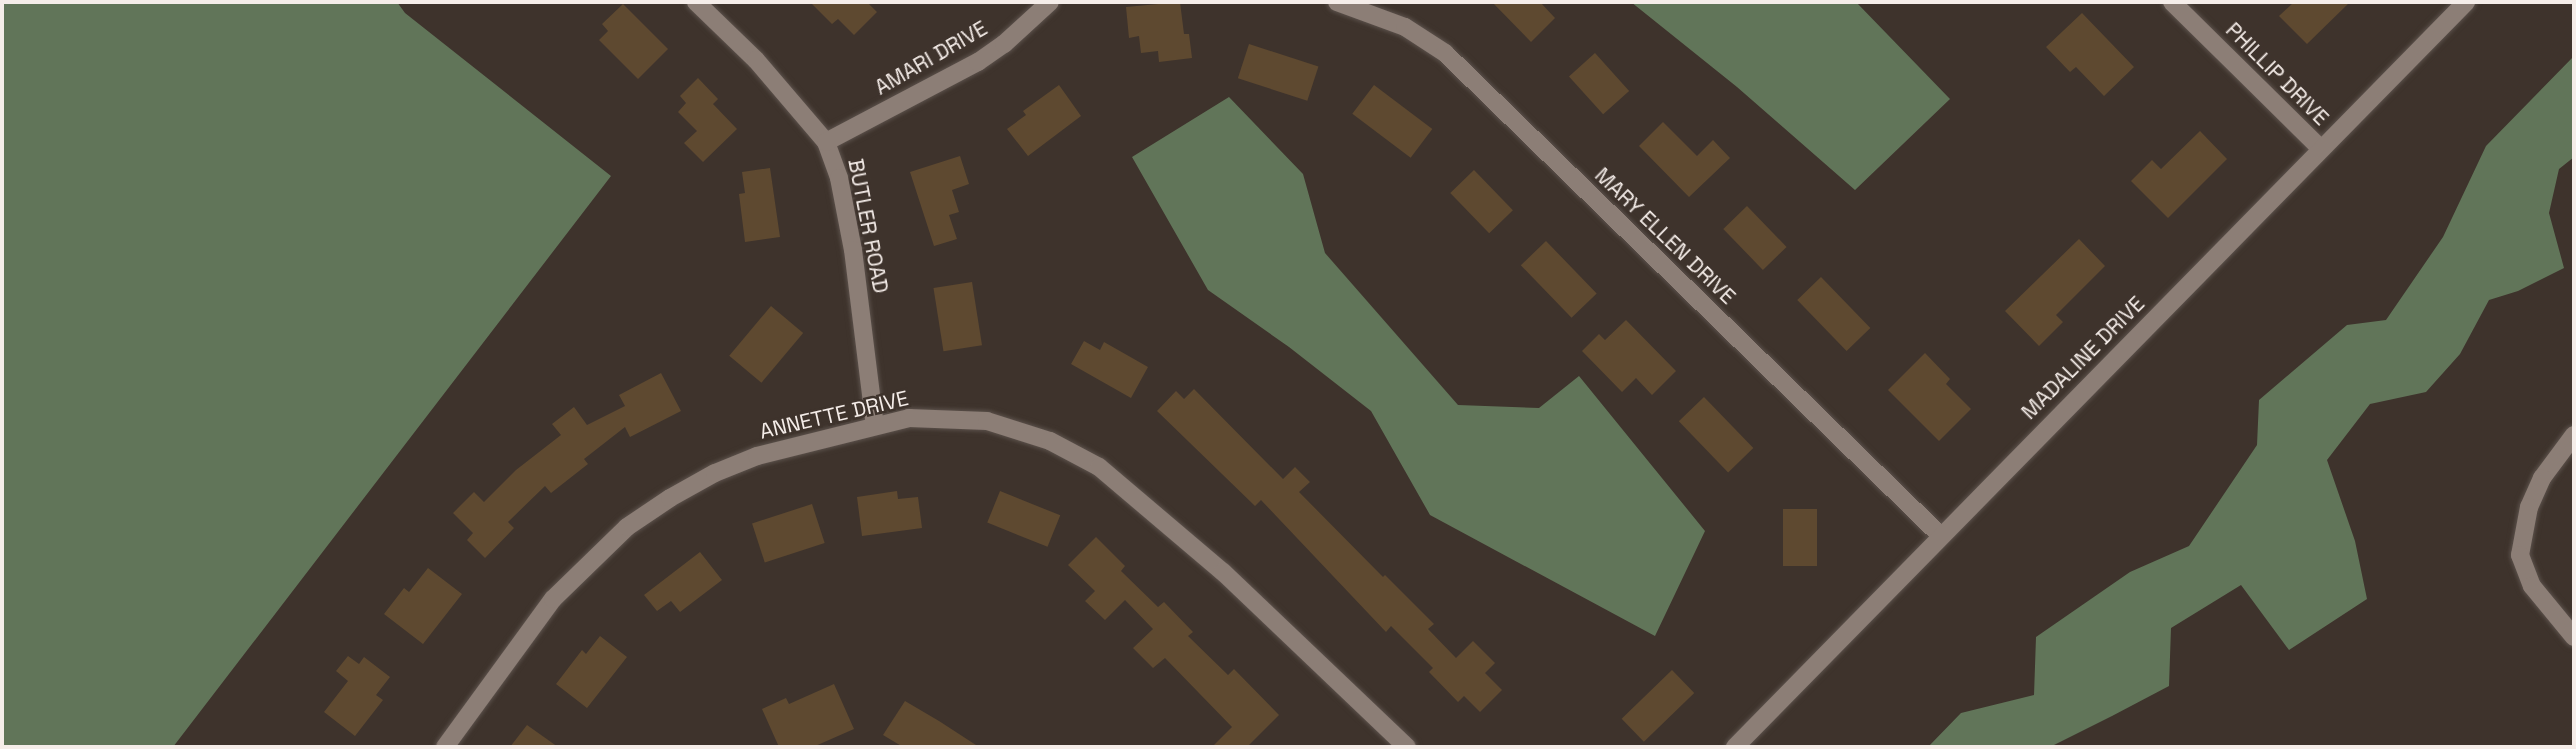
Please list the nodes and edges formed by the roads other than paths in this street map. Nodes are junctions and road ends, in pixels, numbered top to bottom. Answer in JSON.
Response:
{"nodes":[{"id":1,"x":696,"y":2,"type":"edge"},
{"id":2,"x":1049,"y":2,"type":"edge"},
{"id":3,"x":1337,"y":2,"type":"edge"},
{"id":4,"x":2172,"y":2,"type":"edge"},
{"id":5,"x":2466,"y":2,"type":"edge"},
{"id":6,"x":826,"y":142,"type":"junction"},
{"id":7,"x":2321,"y":149,"type":"junction"},
{"id":8,"x":875,"y":426,"type":"junction"},
{"id":9,"x":2574,"y":435,"type":"edge"},
{"id":10,"x":1940,"y":536,"type":"junction"},
{"id":11,"x":2574,"y":637,"type":"edge"},
{"id":12,"x":444,"y":747,"type":"edge"},
{"id":13,"x":1407,"y":747,"type":"edge"},
{"id":14,"x":1735,"y":747,"type":"edge"}],
"edges":[{"from":1,"to":6,"type":"street","name":"BUTLER ROAD"},
{"from":2,"to":6,"type":"street","name":"AMARI DRIVE"},
{"from":3,"to":10,"type":"street","name":"MARY ELLEN DRIVE"},
{"from":4,"to":7,"type":"street","name":"PHILLIP DRIVE"},
{"from":5,"to":7,"type":"street","name":"MADALINE DRIVE"},
{"from":6,"to":8,"type":"street","name":"BUTLER ROAD"},
{"from":7,"to":10,"type":"street","name":"MADALINE DRIVE"},
{"from":8,"to":12,"type":"street","name":"ANNETTE DRIVE"},
{"from":8,"to":13,"type":"street","name":"ANNETTE DRIVE"},
{"from":9,"to":11,"type":"street"},
{"from":10,"to":14,"type":"street","name":"MADALINE DRIVE"}]}
